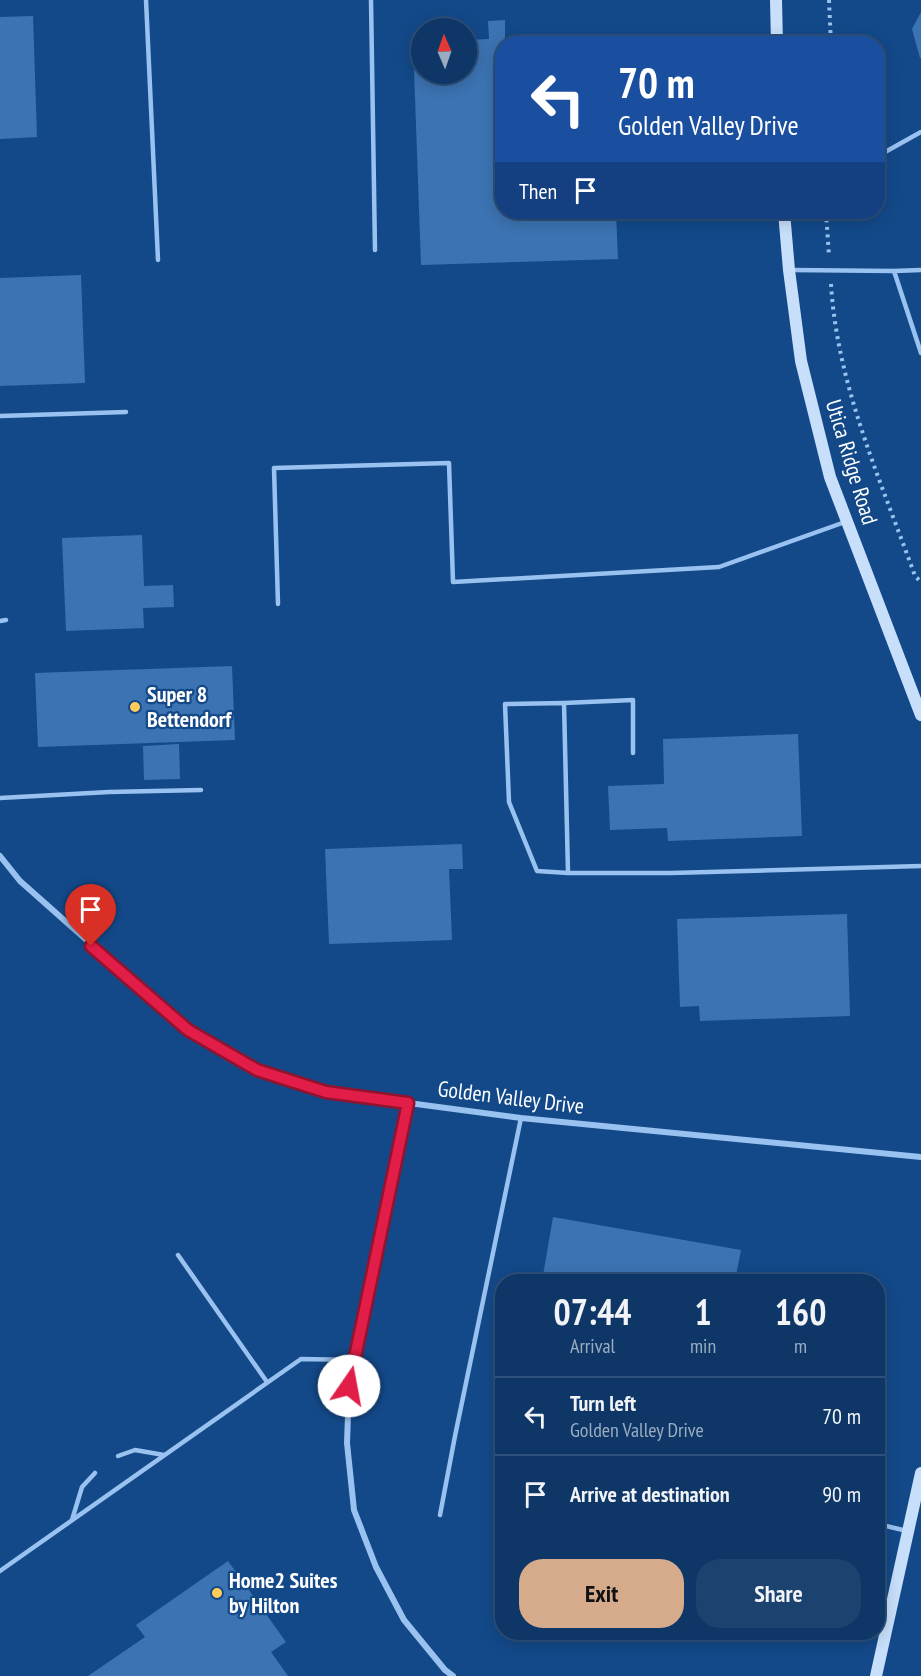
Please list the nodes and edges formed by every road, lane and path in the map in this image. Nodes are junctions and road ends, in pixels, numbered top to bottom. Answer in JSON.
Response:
{"nodes":[{"id":1,"x":146,"y":0,"type":"edge"},
{"id":2,"x":372,"y":0,"type":"edge"},
{"id":3,"x":776,"y":0,"type":"edge"},
{"id":4,"x":829,"y":0,"type":"edge"},
{"id":5,"x":777,"y":36,"type":"edge"},
{"id":6,"x":831,"y":36,"type":"edge"},
{"id":7,"x":921,"y":132,"type":"edge"},
{"id":8,"x":885,"y":152,"type":"edge"},
{"id":9,"x":785,"y":219,"type":"edge"},
{"id":10,"x":826,"y":219,"type":"edge"},
{"id":11,"x":375,"y":250,"type":"dead end"},
{"id":12,"x":158,"y":260,"type":"dead end"},
{"id":13,"x":789,"y":270,"type":"junction"},
{"id":14,"x":830,"y":270,"type":"junction"},
{"id":15,"x":921,"y":270,"type":"edge"},
{"id":16,"x":894,"y":271,"type":"junction"},
{"id":17,"x":921,"y":353,"type":"edge"},
{"id":18,"x":126,"y":411,"type":"dead end"},
{"id":19,"x":0,"y":416,"type":"edge"},
{"id":20,"x":847,"y":521,"type":"junction"},
{"id":21,"x":921,"y":582,"type":"edge"},
{"id":22,"x":278,"y":604,"type":"dead end"},
{"id":23,"x":917,"y":692,"type":"edge"},
{"id":24,"x":564,"y":703,"type":"junction"},
{"id":25,"x":921,"y":715,"type":"edge"},
{"id":26,"x":633,"y":753,"type":"dead end"},
{"id":27,"x":201,"y":790,"type":"dead end"},
{"id":28,"x":0,"y":798,"type":"edge"},
{"id":29,"x":0,"y":856,"type":"edge"},
{"id":30,"x":921,"y":866,"type":"edge"},
{"id":31,"x":568,"y":873,"type":"junction"},
{"id":32,"x":408,"y":1103,"type":"junction"},
{"id":33,"x":521,"y":1118,"type":"junction"},
{"id":34,"x":921,"y":1157,"type":"edge"},
{"id":35,"x":178,"y":1255,"type":"dead end"},
{"id":36,"x":355,"y":1360,"type":"junction"},
{"id":37,"x":267,"y":1382,"type":"junction"},
{"id":38,"x":164,"y":1455,"type":"junction"},
{"id":39,"x":118,"y":1456,"type":"dead end"},
{"id":40,"x":95,"y":1473,"type":"dead end"},
{"id":41,"x":921,"y":1473,"type":"edge"},
{"id":42,"x":440,"y":1515,"type":"dead end"},
{"id":43,"x":72,"y":1520,"type":"junction"},
{"id":44,"x":885,"y":1526,"type":"edge"},
{"id":45,"x":907,"y":1531,"type":"junction"},
{"id":46,"x":0,"y":1571,"type":"edge"},
{"id":47,"x":885,"y":1634,"type":"edge"},
{"id":48,"x":884,"y":1640,"type":"edge"},
{"id":49,"x":453,"y":1676,"type":"edge"},
{"id":50,"x":876,"y":1676,"type":"edge"}],
"edges":[{"from":1,"to":12,"type":"lane"},
{"from":2,"to":11,"type":"lane"},
{"from":3,"to":5,"type":"main road"},
{"from":4,"to":6,"type":"path"},
{"from":7,"to":8,"type":"lane"},
{"from":9,"to":13,"type":"main road","name":"Utica Ridge Road"},
{"from":10,"to":14,"type":"path"},
{"from":13,"to":14,"type":"lane"},
{"from":13,"to":20,"type":"main road","name":"Utica Ridge Road"},
{"from":14,"to":16,"type":"lane"},
{"from":14,"to":21,"type":"path"},
{"from":15,"to":16,"type":"lane"},
{"from":16,"to":17,"type":"lane"},
{"from":18,"to":19,"type":"lane"},
{"from":20,"to":22,"type":"lane"},
{"from":20,"to":23,"type":"main road","name":"Utica Ridge Road"},
{"from":23,"to":25,"type":"main road","name":"Utica Ridge Road"},
{"from":24,"to":26,"type":"lane"},
{"from":24,"to":31,"type":"lane"},
{"from":24,"to":31,"type":"lane"},
{"from":27,"to":28,"type":"lane"},
{"from":29,"to":32,"type":"street","name":"Golden Valley Drive"},
{"from":30,"to":31,"type":"lane"},
{"from":32,"to":33,"type":"street","name":"Golden Valley Drive"},
{"from":32,"to":36,"type":"street"},
{"from":33,"to":34,"type":"street","name":"Golden Valley Drive"},
{"from":33,"to":42,"type":"lane"},
{"from":35,"to":37,"type":"lane"},
{"from":36,"to":37,"type":"lane"},
{"from":36,"to":49,"type":"street"},
{"from":37,"to":38,"type":"lane"},
{"from":38,"to":39,"type":"lane"},
{"from":38,"to":43,"type":"lane"},
{"from":40,"to":43,"type":"lane"},
{"from":41,"to":45,"type":"main road"},
{"from":43,"to":46,"type":"lane"},
{"from":44,"to":45,"type":"lane"},
{"from":45,"to":47,"type":"main road"},
{"from":48,"to":50,"type":"main road"}]}
